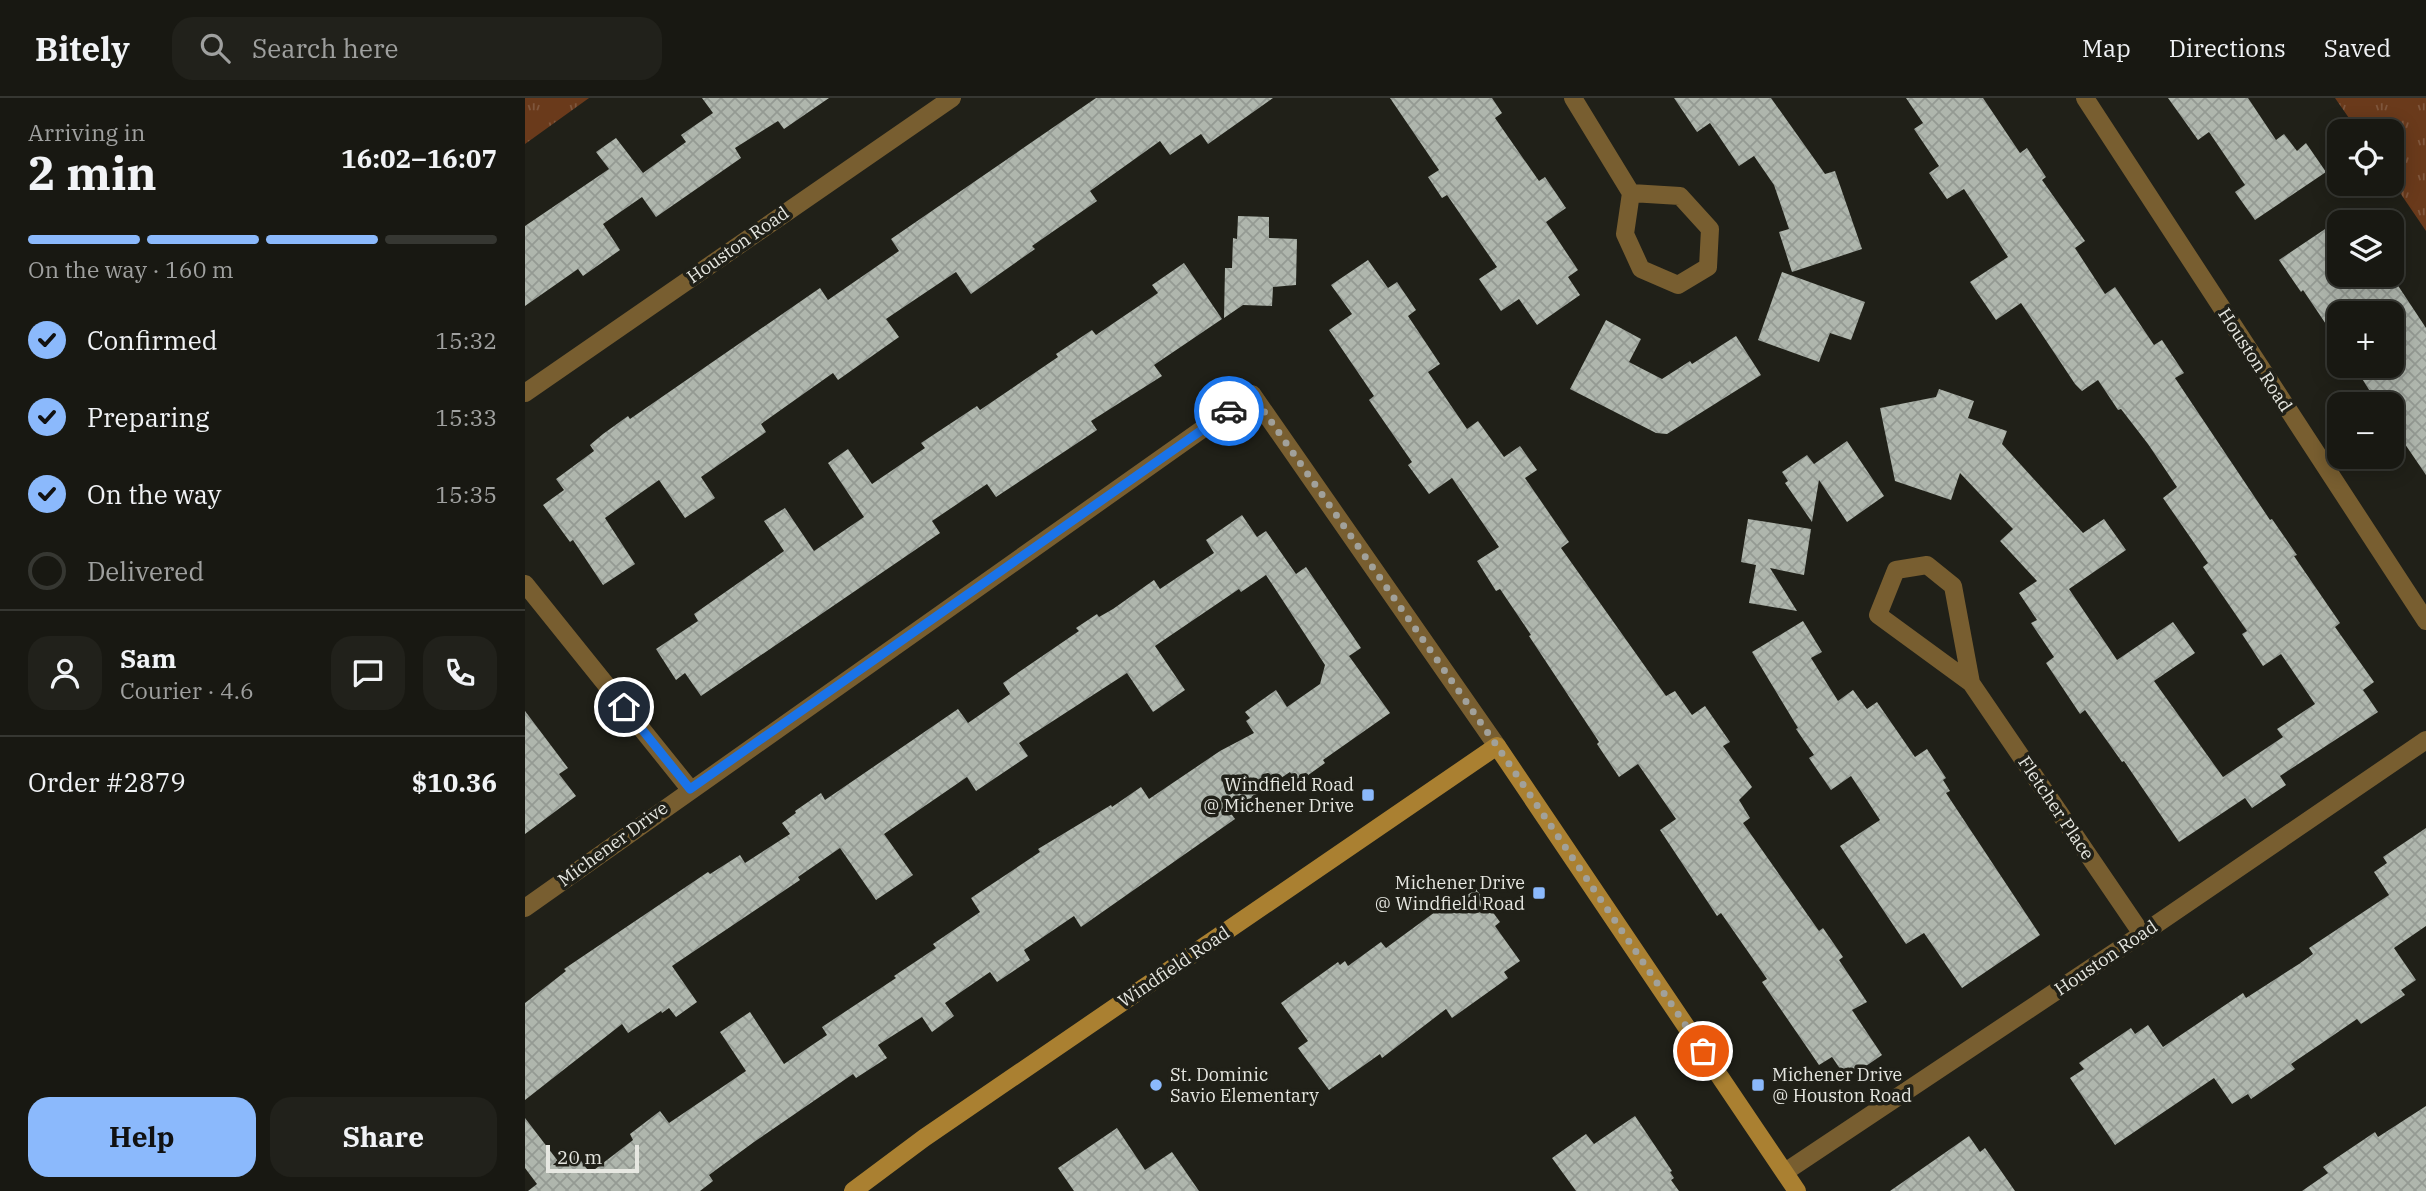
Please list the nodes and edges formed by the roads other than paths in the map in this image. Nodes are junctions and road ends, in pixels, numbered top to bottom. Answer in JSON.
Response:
{"nodes":[{"id":1,"x":952,"y":98,"type":"edge"},
{"id":2,"x":1573,"y":98,"type":"edge"},
{"id":3,"x":2085,"y":98,"type":"edge"},
{"id":4,"x":1631,"y":192,"type":"junction"},
{"id":5,"x":525,"y":393,"type":"edge"},
{"id":6,"x":525,"y":584,"type":"edge"},
{"id":7,"x":2426,"y":621,"type":"edge"},
{"id":8,"x":1971,"y":682,"type":"junction"},
{"id":9,"x":2426,"y":740,"type":"edge"},
{"id":10,"x":1497,"y":746,"type":"junction"},
{"id":11,"x":690,"y":789,"type":"junction"},
{"id":12,"x":525,"y":908,"type":"edge"},
{"id":13,"x":2142,"y":934,"type":"junction"},
{"id":14,"x":1785,"y":1172,"type":"junction"},
{"id":15,"x":853,"y":1191,"type":"edge"},
{"id":16,"x":1797,"y":1191,"type":"edge"}],
"edges":[{"from":1,"to":5,"type":"street","name":"Houston Road"},
{"from":2,"to":4,"type":"street"},
{"from":3,"to":7,"type":"street","name":"Houston Road"},
{"from":4,"to":4,"type":"street"},
{"from":6,"to":11,"type":"street"},
{"from":8,"to":8,"type":"street","name":"Fletcher Place"},
{"from":8,"to":13,"type":"street","name":"Fletcher Place"},
{"from":9,"to":13,"type":"street","name":"Houston Road"},
{"from":10,"to":11,"type":"street","name":"Michener Drive"},
{"from":10,"to":14,"type":"street","name":"Michener Drive"},
{"from":10,"to":15,"type":"street","name":"Windfield Road"},
{"from":11,"to":12,"type":"street","name":"Michener Drive"},
{"from":13,"to":14,"type":"street","name":"Houston Road"},
{"from":14,"to":16,"type":"street","name":"Michener Drive"}]}
